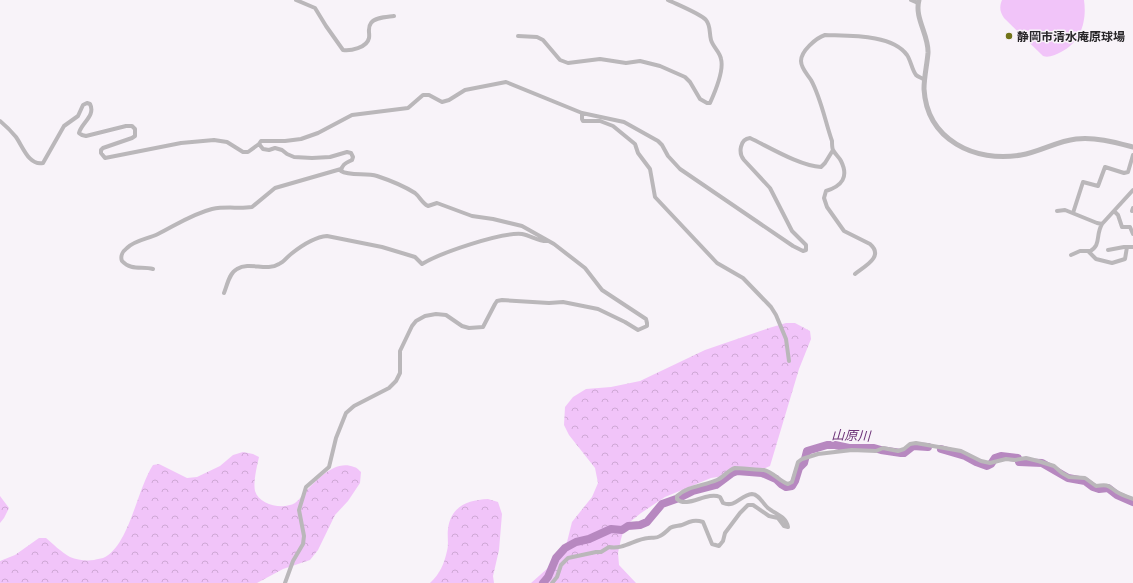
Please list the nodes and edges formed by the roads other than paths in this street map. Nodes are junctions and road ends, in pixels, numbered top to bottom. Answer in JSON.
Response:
{"nodes":[{"id":1,"x":296,"y":0,"type":"edge"},
{"id":2,"x":668,"y":0,"type":"edge"},
{"id":3,"x":911,"y":0,"type":"edge"},
{"id":4,"x":919,"y":1,"type":"edge"},
{"id":5,"x":394,"y":16,"type":"dead end"},
{"id":6,"x":518,"y":36,"type":"dead end"},
{"id":7,"x":925,"y":80,"type":"junction"},
{"id":8,"x":582,"y":113,"type":"junction"},
{"id":9,"x":0,"y":121,"type":"edge"},
{"id":10,"x":259,"y":144,"type":"junction"},
{"id":11,"x":1133,"y":147,"type":"edge"},
{"id":12,"x":833,"y":150,"type":"junction"},
{"id":13,"x":1133,"y":155,"type":"edge"},
{"id":14,"x":341,"y":169,"type":"junction"},
{"id":15,"x":1132,"y":193,"type":"edge"},
{"id":16,"x":1057,"y":211,"type":"dead end"},
{"id":17,"x":1114,"y":211,"type":"junction"},
{"id":18,"x":1073,"y":213,"type":"junction"},
{"id":19,"x":1102,"y":224,"type":"junction"},
{"id":20,"x":1133,"y":234,"type":"edge"},
{"id":21,"x":549,"y":241,"type":"junction"},
{"id":22,"x":1127,"y":247,"type":"junction"},
{"id":23,"x":1133,"y":247,"type":"edge"},
{"id":24,"x":1108,"y":250,"type":"dead end"},
{"id":25,"x":1089,"y":252,"type":"junction"},
{"id":26,"x":1071,"y":255,"type":"dead end"},
{"id":27,"x":153,"y":269,"type":"dead end"},
{"id":28,"x":855,"y":274,"type":"dead end"},
{"id":29,"x":224,"y":293,"type":"dead end"},
{"id":30,"x":790,"y":361,"type":"dead end"},
{"id":31,"x":1133,"y":499,"type":"edge"},
{"id":32,"x":285,"y":583,"type":"edge"},
{"id":33,"x":552,"y":583,"type":"edge"}],
"edges":[{"from":1,"to":5,"type":"street"},
{"from":2,"to":6,"type":"street"},
{"from":3,"to":4,"type":"street"},
{"from":4,"to":7,"type":"street"},
{"from":7,"to":11,"type":"street"},
{"from":7,"to":12,"type":"street"},
{"from":8,"to":10,"type":"street"},
{"from":8,"to":12,"type":"street"},
{"from":8,"to":30,"type":"street"},
{"from":9,"to":10,"type":"street"},
{"from":10,"to":14,"type":"street"},
{"from":12,"to":28,"type":"street"},
{"from":13,"to":18,"type":"street"},
{"from":14,"to":21,"type":"street"},
{"from":14,"to":27,"type":"street"},
{"from":15,"to":17,"type":"street"},
{"from":16,"to":18,"type":"street"},
{"from":17,"to":19,"type":"street"},
{"from":17,"to":20,"type":"street"},
{"from":18,"to":19,"type":"street"},
{"from":19,"to":25,"type":"street"},
{"from":21,"to":29,"type":"street"},
{"from":21,"to":32,"type":"street"},
{"from":22,"to":23,"type":"street"},
{"from":22,"to":24,"type":"street"},
{"from":22,"to":25,"type":"street"},
{"from":25,"to":26,"type":"street"},
{"from":31,"to":33,"type":"street"}]}
